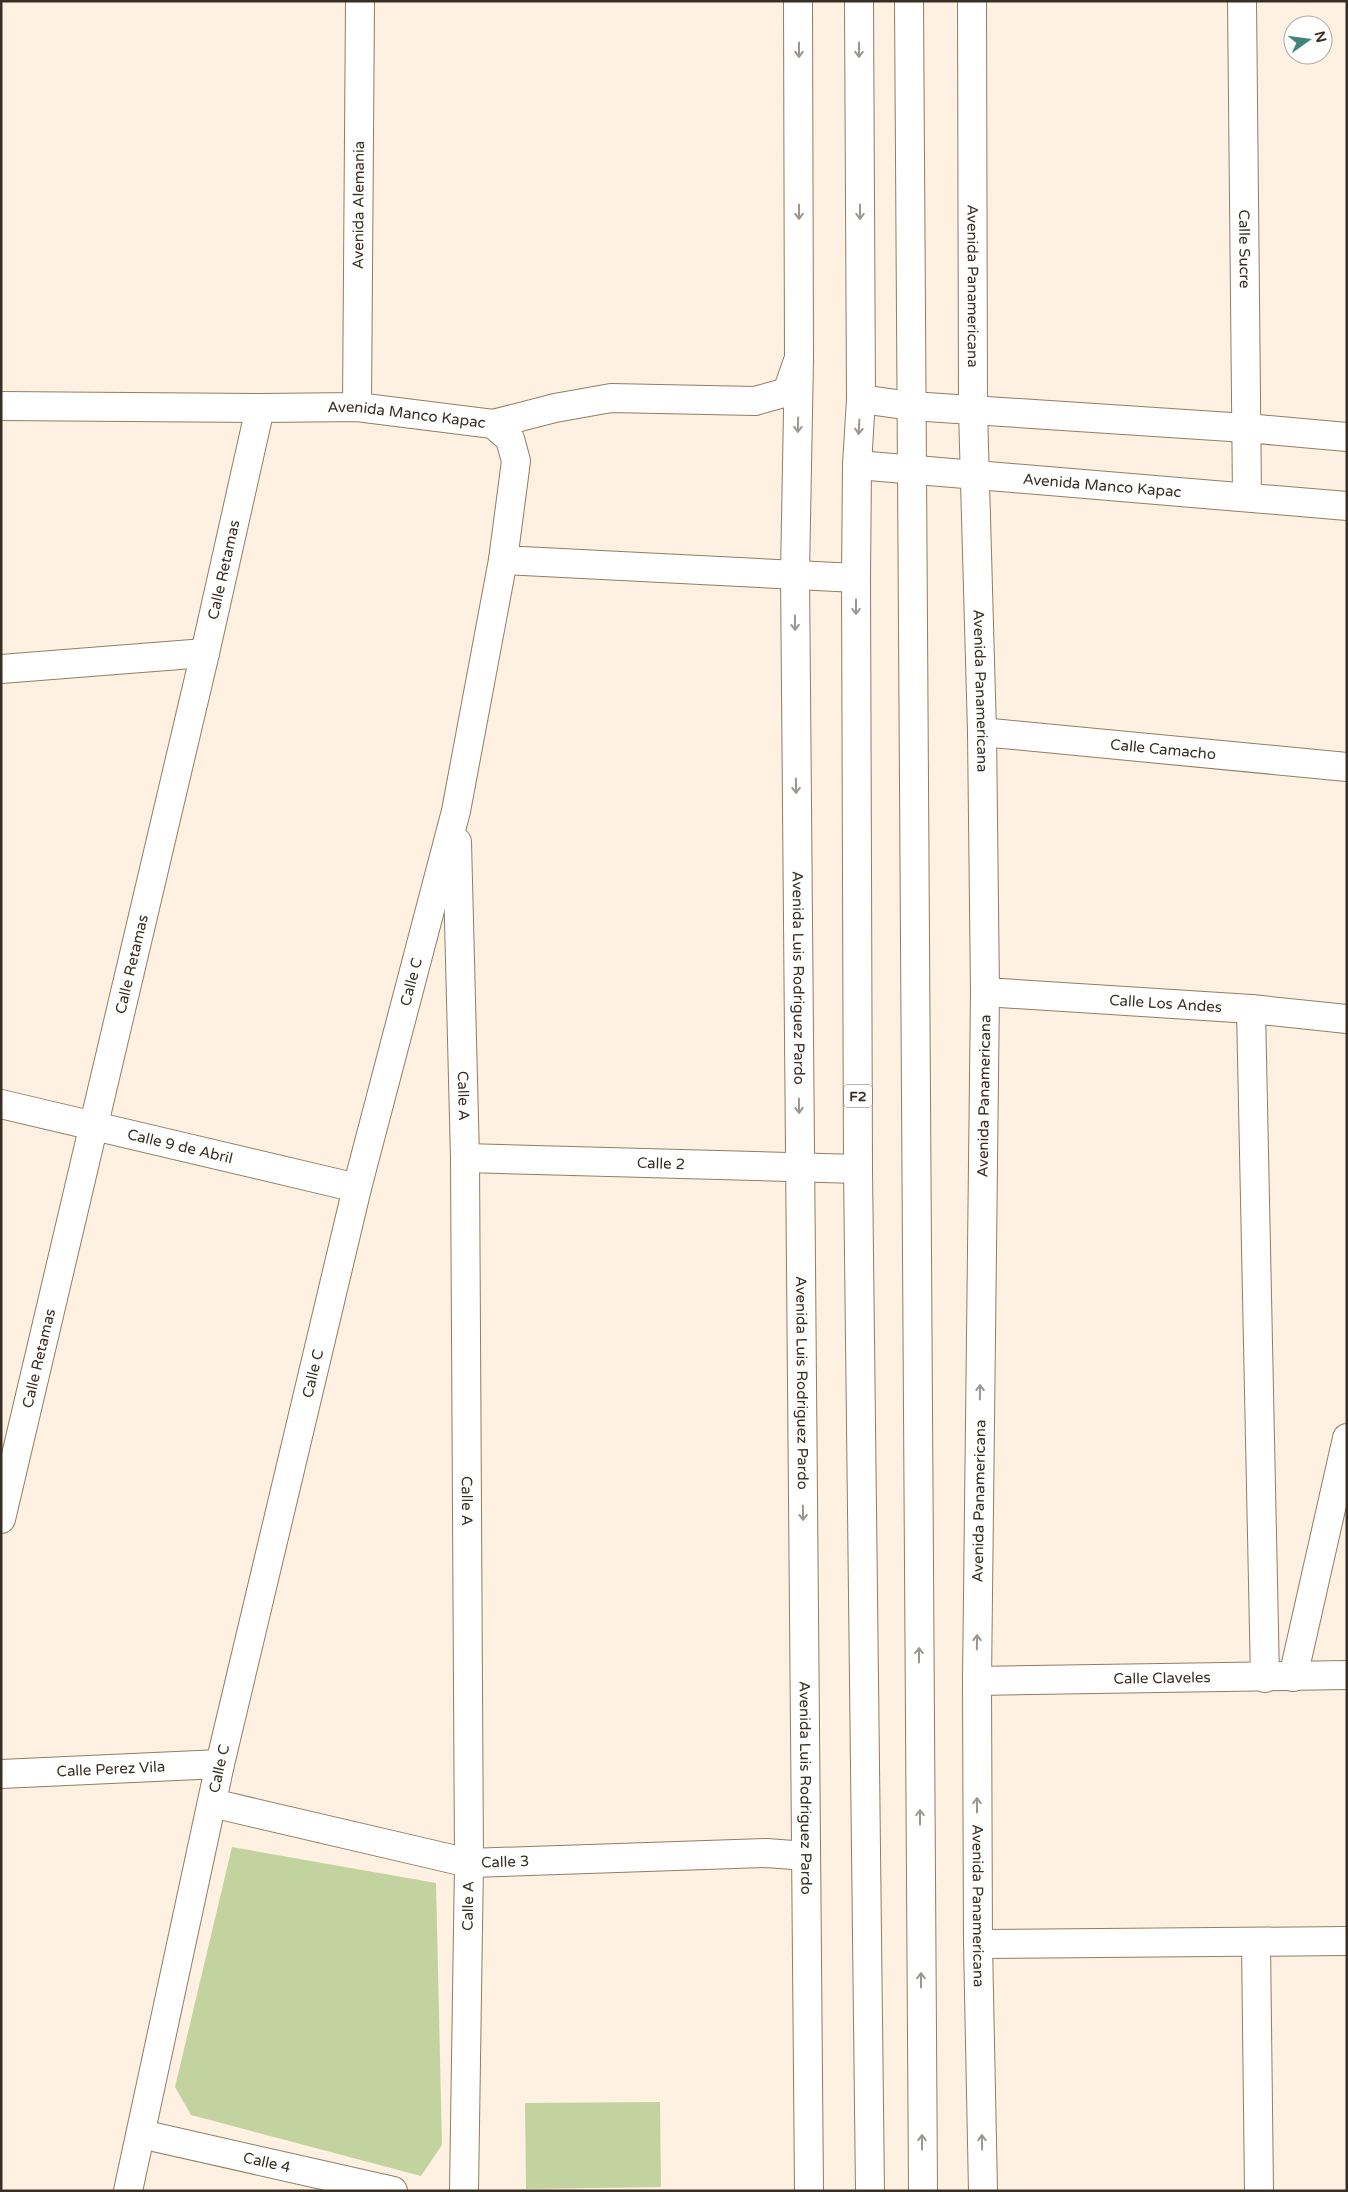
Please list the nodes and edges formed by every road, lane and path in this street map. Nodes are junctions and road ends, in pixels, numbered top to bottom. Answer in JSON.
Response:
{"nodes":[{"id":1,"x":360,"y":1,"type":"edge"},
{"id":2,"x":798,"y":1,"type":"edge"},
{"id":3,"x":858,"y":1,"type":"edge"},
{"id":4,"x":909,"y":1,"type":"edge"},
{"id":5,"x":972,"y":1,"type":"edge"},
{"id":6,"x":1242,"y":1,"type":"edge"},
{"id":7,"x":799,"y":358,"type":"junction"},
{"id":8,"x":861,"y":399,"type":"junction"},
{"id":9,"x":1,"y":406,"type":"edge"},
{"id":10,"x":910,"y":406,"type":"junction"},
{"id":11,"x":357,"y":407,"type":"junction"},
{"id":12,"x":260,"y":408,"type":"junction"},
{"id":13,"x":973,"y":410,"type":"junction"},
{"id":14,"x":493,"y":424,"type":"junction"},
{"id":15,"x":1246,"y":428,"type":"junction"},
{"id":16,"x":1347,"y":437,"type":"edge"},
{"id":17,"x":857,"y":465,"type":"junction"},
{"id":18,"x":911,"y":471,"type":"junction"},
{"id":19,"x":974,"y":475,"type":"junction"},
{"id":20,"x":1247,"y":497,"type":"junction"},
{"id":21,"x":1347,"y":506,"type":"edge"},
{"id":22,"x":503,"y":560,"type":"junction"},
{"id":23,"x":794,"y":574,"type":"junction"},
{"id":24,"x":856,"y":578,"type":"junction"},
{"id":25,"x":205,"y":653,"type":"junction"},
{"id":26,"x":1,"y":669,"type":"edge"},
{"id":27,"x":982,"y":732,"type":"junction"},
{"id":28,"x":1347,"y":766,"type":"edge"},
{"id":29,"x":456,"y":811,"type":"junction"},
{"id":30,"x":986,"y":992,"type":"junction"},
{"id":31,"x":1251,"y":1009,"type":"junction"},
{"id":32,"x":1347,"y":1019,"type":"edge"},
{"id":33,"x":1,"y":1104,"type":"edge"},
{"id":34,"x":94,"y":1125,"type":"junction"},
{"id":35,"x":465,"y":1158,"type":"junction"},
{"id":36,"x":800,"y":1168,"type":"junction"},
{"id":37,"x":858,"y":1169,"type":"junction"},
{"id":38,"x":358,"y":1188,"type":"junction"},
{"id":39,"x":1347,"y":1438,"type":"edge"},
{"id":40,"x":1,"y":1520,"type":"edge"},
{"id":41,"x":1347,"y":1675,"type":"edge"},
{"id":42,"x":1293,"y":1677,"type":"junction"},
{"id":43,"x":1265,"y":1678,"type":"junction"},
{"id":44,"x":977,"y":1681,"type":"junction"},
{"id":45,"x":220,"y":1764,"type":"junction"},
{"id":46,"x":1,"y":1774,"type":"edge"},
{"id":47,"x":212,"y":1803,"type":"junction"},
{"id":48,"x":806,"y":1856,"type":"junction"},
{"id":49,"x":469,"y":1864,"type":"junction"},
{"id":50,"x":1347,"y":1941,"type":"edge"},
{"id":51,"x":1256,"y":1942,"type":"junction"},
{"id":52,"x":978,"y":1944,"type":"junction"},
{"id":53,"x":141,"y":2134,"type":"junction"},
{"id":54,"x":128,"y":2191,"type":"edge"},
{"id":55,"x":393,"y":2191,"type":"edge"},
{"id":56,"x":464,"y":2191,"type":"edge"},
{"id":57,"x":809,"y":2191,"type":"edge"},
{"id":58,"x":870,"y":2191,"type":"edge"},
{"id":59,"x":923,"y":2191,"type":"edge"},
{"id":60,"x":983,"y":2191,"type":"edge"},
{"id":61,"x":1258,"y":2191,"type":"edge"}],
"edges":[{"from":1,"to":11,"type":"main road","name":"Avenida Alemania"},
{"from":2,"to":7,"type":"main road","one_way":true},
{"from":3,"to":8,"type":"main road","number":"F2","one_way":true},
{"from":4,"to":10,"type":"main road"},
{"from":5,"to":13,"type":"main road","name":"Avenida Panamericana"},
{"from":6,"to":15,"type":"main road","name":"Calle Sucre"},
{"from":7,"to":14,"type":"main road"},
{"from":7,"to":23,"type":"main road","one_way":true},
{"from":8,"to":10,"type":"main road"},
{"from":8,"to":17,"type":"main road","number":"F2","one_way":true},
{"from":9,"to":12,"type":"main road","name":"Avenida Manco Kapac"},
{"from":10,"to":13,"type":"main road"},
{"from":10,"to":18,"type":"main road"},
{"from":11,"to":12,"type":"main road","name":"Avenida Manco Kapac"},
{"from":11,"to":14,"type":"main road","name":"Avenida Manco Kapac"},
{"from":12,"to":25,"type":"main road","name":"Calle Retamas"},
{"from":13,"to":15,"type":"main road"},
{"from":13,"to":19,"type":"main road","name":"Avenida Panamericana"},
{"from":14,"to":22,"type":"main road","name":"Avenida Manco Kapac"},
{"from":15,"to":16,"type":"main road"},
{"from":15,"to":20,"type":"main road","name":"Calle Sucre"},
{"from":17,"to":18,"type":"main road","name":"Avenida Manco Kapac"},
{"from":17,"to":24,"type":"main road","number":"F2"},
{"from":18,"to":19,"type":"main road","name":"Avenida Manco Kapac"},
{"from":59,"to":18,"type":"main road","one_way":true},
{"from":19,"to":20,"type":"main road","name":"Avenida Manco Kapac"},
{"from":19,"to":27,"type":"main road","name":"Avenida Panamericana"},
{"from":20,"to":21,"type":"main road","name":"Avenida Manco Kapac"},
{"from":22,"to":23,"type":"main road"},
{"from":22,"to":29,"type":"main road","name":"Calle C"},
{"from":23,"to":24,"type":"main road"},
{"from":23,"to":36,"type":"main road","name":"Avenida Luis Rodriguez Pardo","one_way":true},
{"from":24,"to":37,"type":"main road","number":"F2","one_way":true},
{"from":25,"to":26,"type":"main road"},
{"from":25,"to":34,"type":"main road","name":"Calle Retamas"},
{"from":27,"to":28,"type":"main road","name":"Calle Camacho"},
{"from":27,"to":30,"type":"main road","name":"Avenida Panamericana"},
{"from":29,"to":35,"type":"main road","name":"Calle A"},
{"from":29,"to":38,"type":"main road","name":"Calle C"},
{"from":30,"to":31,"type":"main road","name":"Calle Los Andes"},
{"from":44,"to":30,"type":"main road","name":"Avenida Panamericana","one_way":true},
{"from":31,"to":32,"type":"main road","name":"Calle Los Andes"},
{"from":31,"to":43,"type":"main road"},
{"from":33,"to":34,"type":"main road","name":"Calle 9 de Abril"},
{"from":34,"to":38,"type":"main road","name":"Calle 9 de Abril"},
{"from":34,"to":40,"type":"main road","name":"Calle Retamas"},
{"from":35,"to":36,"type":"main road","name":"Calle 2"},
{"from":35,"to":49,"type":"main road","name":"Calle A"},
{"from":36,"to":37,"type":"main road","name":"Calle 2"},
{"from":36,"to":48,"type":"main road","name":"Avenida Luis Rodriguez Pardo","one_way":true},
{"from":37,"to":58,"type":"main road","number":"F2"},
{"from":38,"to":45,"type":"main road","name":"Calle C"},
{"from":39,"to":42,"type":"main road"},
{"from":41,"to":42,"type":"main road","name":"Calle Claveles"},
{"from":42,"to":43,"type":"main road","name":"Calle Claveles"},
{"from":43,"to":44,"type":"main road","name":"Calle Claveles"},
{"from":52,"to":44,"type":"main road","name":"Avenida Panamericana","one_way":true},
{"from":45,"to":46,"type":"main road","name":"Calle Perez Vila"},
{"from":45,"to":47,"type":"main road","name":"Calle C"},
{"from":47,"to":49,"type":"main road","name":"Calle 3"},
{"from":47,"to":53,"type":"main road","name":"Calle C"},
{"from":48,"to":49,"type":"main road","name":"Calle 3"},
{"from":48,"to":57,"type":"main road","name":"Avenida Luis Rodriguez Pardo"},
{"from":49,"to":56,"type":"main road","name":"Calle A"},
{"from":50,"to":51,"type":"main road"},
{"from":51,"to":52,"type":"main road"},
{"from":51,"to":61,"type":"main road"},
{"from":60,"to":52,"type":"main road","name":"Avenida Panamericana","one_way":true},
{"from":53,"to":54,"type":"main road","name":"Calle C"},
{"from":53,"to":55,"type":"main road","name":"Calle 4"}]}
